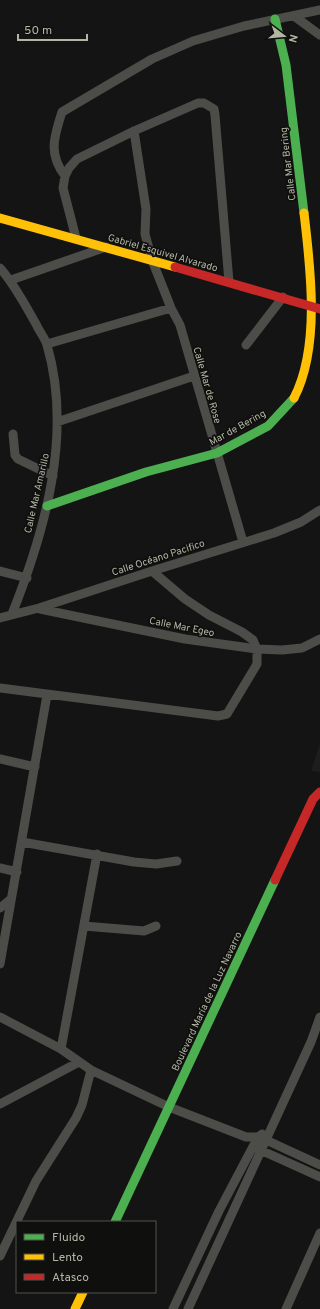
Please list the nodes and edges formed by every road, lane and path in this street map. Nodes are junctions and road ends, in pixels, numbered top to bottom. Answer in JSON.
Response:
{"nodes":[{"id":1,"x":320,"y":10,"type":"edge"},
{"id":2,"x":294,"y":16,"type":"junction"},
{"id":3,"x":275,"y":19,"type":"junction"},
{"id":4,"x":320,"y":35,"type":"edge"},
{"id":5,"x":134,"y":131,"type":"junction"},
{"id":6,"x":65,"y":176,"type":"junction"},
{"id":7,"x":0,"y":218,"type":"edge"},
{"id":8,"x":76,"y":238,"type":"junction"},
{"id":9,"x":106,"y":247,"type":"junction"},
{"id":10,"x":152,"y":260,"type":"junction"},
{"id":11,"x":0,"y":268,"type":"edge"},
{"id":12,"x":10,"y":280,"type":"junction"},
{"id":13,"x":229,"y":282,"type":"junction"},
{"id":14,"x":283,"y":297,"type":"junction"},
{"id":15,"x":170,"y":308,"type":"junction"},
{"id":16,"x":318,"y":308,"type":"edge"},
{"id":17,"x":47,"y":344,"type":"junction"},
{"id":18,"x":246,"y":345,"type":"dead end"},
{"id":19,"x":194,"y":376,"type":"junction"},
{"id":20,"x":57,"y":422,"type":"junction"},
{"id":21,"x":13,"y":434,"type":"dead end"},
{"id":22,"x":217,"y":453,"type":"junction"},
{"id":23,"x":53,"y":476,"type":"junction"},
{"id":24,"x":46,"y":506,"type":"junction"},
{"id":25,"x":320,"y":510,"type":"edge"},
{"id":26,"x":243,"y":542,"type":"junction"},
{"id":27,"x":0,"y":571,"type":"edge"},
{"id":28,"x":152,"y":571,"type":"junction"},
{"id":29,"x":27,"y":578,"type":"junction"},
{"id":30,"x":39,"y":608,"type":"junction"},
{"id":31,"x":12,"y":614,"type":"junction"},
{"id":32,"x":0,"y":618,"type":"edge"},
{"id":33,"x":320,"y":639,"type":"edge"},
{"id":34,"x":257,"y":649,"type":"junction"},
{"id":35,"x":0,"y":688,"type":"edge"},
{"id":36,"x":46,"y":695,"type":"junction"},
{"id":37,"x":0,"y":759,"type":"edge"},
{"id":38,"x":35,"y":767,"type":"junction"},
{"id":39,"x":320,"y":792,"type":"edge"},
{"id":40,"x":22,"y":842,"type":"junction"},
{"id":41,"x":97,"y":854,"type":"junction"},
{"id":42,"x":177,"y":861,"type":"dead end"},
{"id":43,"x":0,"y":868,"type":"edge"},
{"id":44,"x":17,"y":872,"type":"junction"},
{"id":45,"x":11,"y":899,"type":"junction"},
{"id":46,"x":0,"y":908,"type":"edge"},
{"id":47,"x":84,"y":926,"type":"junction"},
{"id":48,"x":156,"y":926,"type":"dead end"},
{"id":49,"x":0,"y":964,"type":"edge"},
{"id":50,"x":0,"y":1017,"type":"edge"},
{"id":51,"x":320,"y":1017,"type":"edge"},
{"id":52,"x":61,"y":1050,"type":"junction"},
{"id":53,"x":79,"y":1062,"type":"junction"},
{"id":54,"x":91,"y":1070,"type":"junction"},
{"id":55,"x":2,"y":1101,"type":"edge"},
{"id":56,"x":169,"y":1107,"type":"junction"},
{"id":57,"x":264,"y":1136,"type":"junction"},
{"id":58,"x":246,"y":1137,"type":"junction"},
{"id":59,"x":257,"y":1148,"type":"junction"},
{"id":60,"x":320,"y":1165,"type":"edge"},
{"id":61,"x":320,"y":1177,"type":"edge"},
{"id":62,"x":17,"y":1221,"type":"edge"},
{"id":63,"x":115,"y":1221,"type":"edge"},
{"id":64,"x":16,"y":1223,"type":"edge"},
{"id":65,"x":320,"y":1233,"type":"edge"},
{"id":66,"x":0,"y":1256,"type":"edge"},
{"id":67,"x":83,"y":1293,"type":"edge"},
{"id":68,"x":75,"y":1309,"type":"edge"},
{"id":69,"x":173,"y":1309,"type":"edge"},
{"id":70,"x":188,"y":1309,"type":"edge"},
{"id":71,"x":286,"y":1309,"type":"edge"}],
"edges":[{"from":1,"to":2,"type":"street"},
{"from":2,"to":3,"type":"street"},
{"from":2,"to":4,"type":"street"},
{"from":3,"to":6,"type":"street"},
{"from":3,"to":16,"type":"street","name":"Calle Mar Bering"},
{"from":5,"to":6,"type":"street"},
{"from":5,"to":10,"type":"street","name":"Calle Mar de Rose"},
{"from":5,"to":13,"type":"street"},
{"from":6,"to":8,"type":"street"},
{"from":7,"to":8,"type":"street","name":"Gabriel Esquivel Alvarado"},
{"from":8,"to":9,"type":"street","name":"Gabriel Esquivel Alvarado"},
{"from":9,"to":10,"type":"street","name":"Gabriel Esquivel Alvarado"},
{"from":9,"to":12,"type":"street"},
{"from":10,"to":13,"type":"street","name":"Gabriel Esquivel Alvarado"},
{"from":10,"to":15,"type":"street","name":"Calle Mar de Rose"},
{"from":11,"to":12,"type":"street","name":"Calle Mar Amarillo"},
{"from":12,"to":17,"type":"street","name":"Calle Mar Amarillo"},
{"from":13,"to":14,"type":"street","name":"Gabriel Esquivel Alvarado"},
{"from":14,"to":16,"type":"street","name":"Gabriel Esquivel Alvarado"},
{"from":14,"to":18,"type":"street"},
{"from":15,"to":17,"type":"street"},
{"from":15,"to":19,"type":"street","name":"Calle Mar de Rose"},
{"from":16,"to":22,"type":"street","name":"Mar de Bering"},
{"from":17,"to":20,"type":"street","name":"Calle Mar Amarillo"},
{"from":19,"to":20,"type":"street"},
{"from":19,"to":22,"type":"street","name":"Calle Mar de Rose"},
{"from":20,"to":23,"type":"street","name":"Calle Mar Amarillo"},
{"from":21,"to":23,"type":"street"},
{"from":22,"to":24,"type":"street","name":"Mar de Bering"},
{"from":22,"to":26,"type":"street","name":"Calle Mar de Rose"},
{"from":23,"to":24,"type":"street","name":"Calle Mar Amarillo"},
{"from":24,"to":29,"type":"street","name":"Calle Mar Amarillo"},
{"from":25,"to":26,"type":"street","name":"Calle Océano Pacifico"},
{"from":26,"to":28,"type":"street","name":"Calle Océano Pacifico"},
{"from":27,"to":29,"type":"street"},
{"from":28,"to":30,"type":"street","name":"Calle Océano Pacifico"},
{"from":28,"to":34,"type":"street"},
{"from":29,"to":31,"type":"street","name":"Calle Mar Amarillo"},
{"from":30,"to":31,"type":"street","name":"Calle Océano Pacifico"},
{"from":30,"to":34,"type":"street","name":"Calle Mar Egeo"},
{"from":31,"to":32,"type":"street","name":"Calle Océano Pacifico"},
{"from":33,"to":34,"type":"street","name":"Calle Mar Egeo"},
{"from":34,"to":36,"type":"street"},
{"from":35,"to":36,"type":"street"},
{"from":36,"to":38,"type":"street"},
{"from":37,"to":38,"type":"street"},
{"from":38,"to":40,"type":"street"},
{"from":39,"to":56,"type":"street","name":"Boulevard María de la Luz Navarro"},
{"from":40,"to":41,"type":"street"},
{"from":40,"to":44,"type":"street"},
{"from":41,"to":42,"type":"street"},
{"from":41,"to":47,"type":"street"},
{"from":43,"to":44,"type":"street"},
{"from":44,"to":45,"type":"street"},
{"from":45,"to":46,"type":"street"},
{"from":45,"to":49,"type":"street"},
{"from":47,"to":48,"type":"street"},
{"from":47,"to":52,"type":"street"},
{"from":50,"to":52,"type":"street"},
{"from":51,"to":57,"type":"street"},
{"from":52,"to":53,"type":"street"},
{"from":53,"to":54,"type":"street"},
{"from":53,"to":55,"type":"street"},
{"from":54,"to":56,"type":"street"},
{"from":54,"to":62,"type":"street"},
{"from":56,"to":58,"type":"street"},
{"from":56,"to":63,"type":"street","name":"Boulevard María de la Luz Navarro"},
{"from":57,"to":58,"type":"street"},
{"from":57,"to":59,"type":"street"},
{"from":57,"to":60,"type":"street"},
{"from":58,"to":59,"type":"street"},
{"from":59,"to":61,"type":"street"},
{"from":59,"to":69,"type":"street"},
{"from":59,"to":70,"type":"street"},
{"from":64,"to":66,"type":"street"},
{"from":65,"to":71,"type":"street"},
{"from":67,"to":68,"type":"street"}]}
